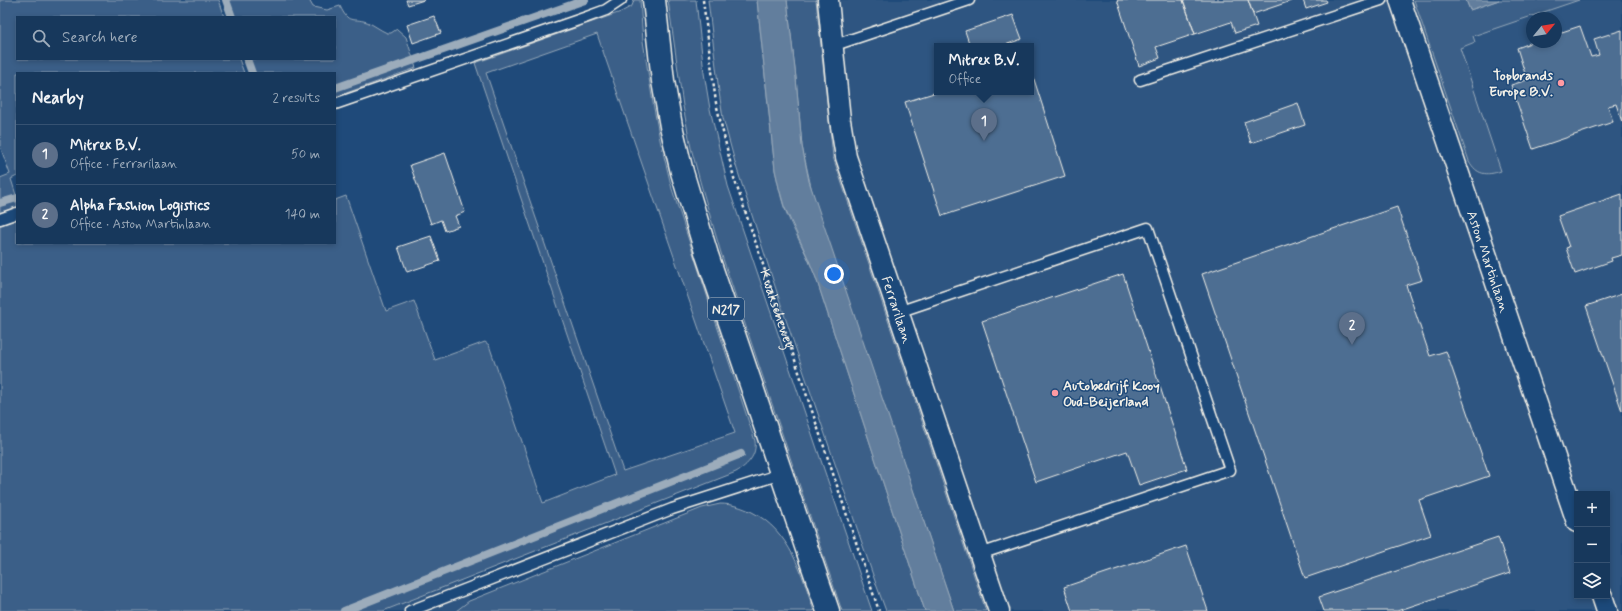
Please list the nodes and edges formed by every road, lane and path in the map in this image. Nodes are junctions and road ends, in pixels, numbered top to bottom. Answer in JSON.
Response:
{"nodes":[{"id":1,"x":621,"y":0,"type":"edge"},
{"id":2,"x":654,"y":0,"type":"edge"},
{"id":3,"x":703,"y":0,"type":"edge"},
{"id":4,"x":828,"y":0,"type":"edge"},
{"id":5,"x":969,"y":0,"type":"edge"},
{"id":6,"x":1381,"y":0,"type":"edge"},
{"id":7,"x":1400,"y":0,"type":"edge"},
{"id":8,"x":832,"y":46,"type":"junction"},
{"id":9,"x":1140,"y":80,"type":"dead end"},
{"id":10,"x":336,"y":104,"type":"edge"},
{"id":11,"x":16,"y":213,"type":"edge"},
{"id":12,"x":0,"y":218,"type":"edge"},
{"id":13,"x":898,"y":312,"type":"junction"},
{"id":14,"x":781,"y":474,"type":"junction"},
{"id":15,"x":1574,"y":513,"type":"edge"},
{"id":16,"x":980,"y":554,"type":"junction"},
{"id":17,"x":1603,"y":599,"type":"edge"},
{"id":18,"x":410,"y":611,"type":"edge"},
{"id":19,"x":828,"y":611,"type":"edge"},
{"id":20,"x":879,"y":611,"type":"edge"},
{"id":21,"x":999,"y":611,"type":"edge"},
{"id":22,"x":1607,"y":611,"type":"edge"}],
"edges":[{"from":1,"to":10,"type":"lane"},
{"from":2,"to":14,"type":"main road","number":"N217"},
{"from":3,"to":20,"type":"path","name":"Kwakscheweg"},
{"from":4,"to":8,"type":"street","name":"Ferrarilaan"},
{"from":5,"to":8,"type":"lane"},
{"from":6,"to":9,"type":"lane"},
{"from":7,"to":15,"type":"street","name":"Aston Martinlaan"},
{"from":8,"to":13,"type":"street","name":"Ferrarilaan"},
{"from":11,"to":12,"type":"lane"},
{"from":13,"to":16,"type":"street","name":"Ferrarilaan"},
{"from":13,"to":16,"type":"lane"},
{"from":14,"to":18,"type":"lane"},
{"from":14,"to":19,"type":"main road","number":"N217"},
{"from":16,"to":21,"type":"street","name":"Ferrarilaan"},
{"from":17,"to":22,"type":"street"}]}
